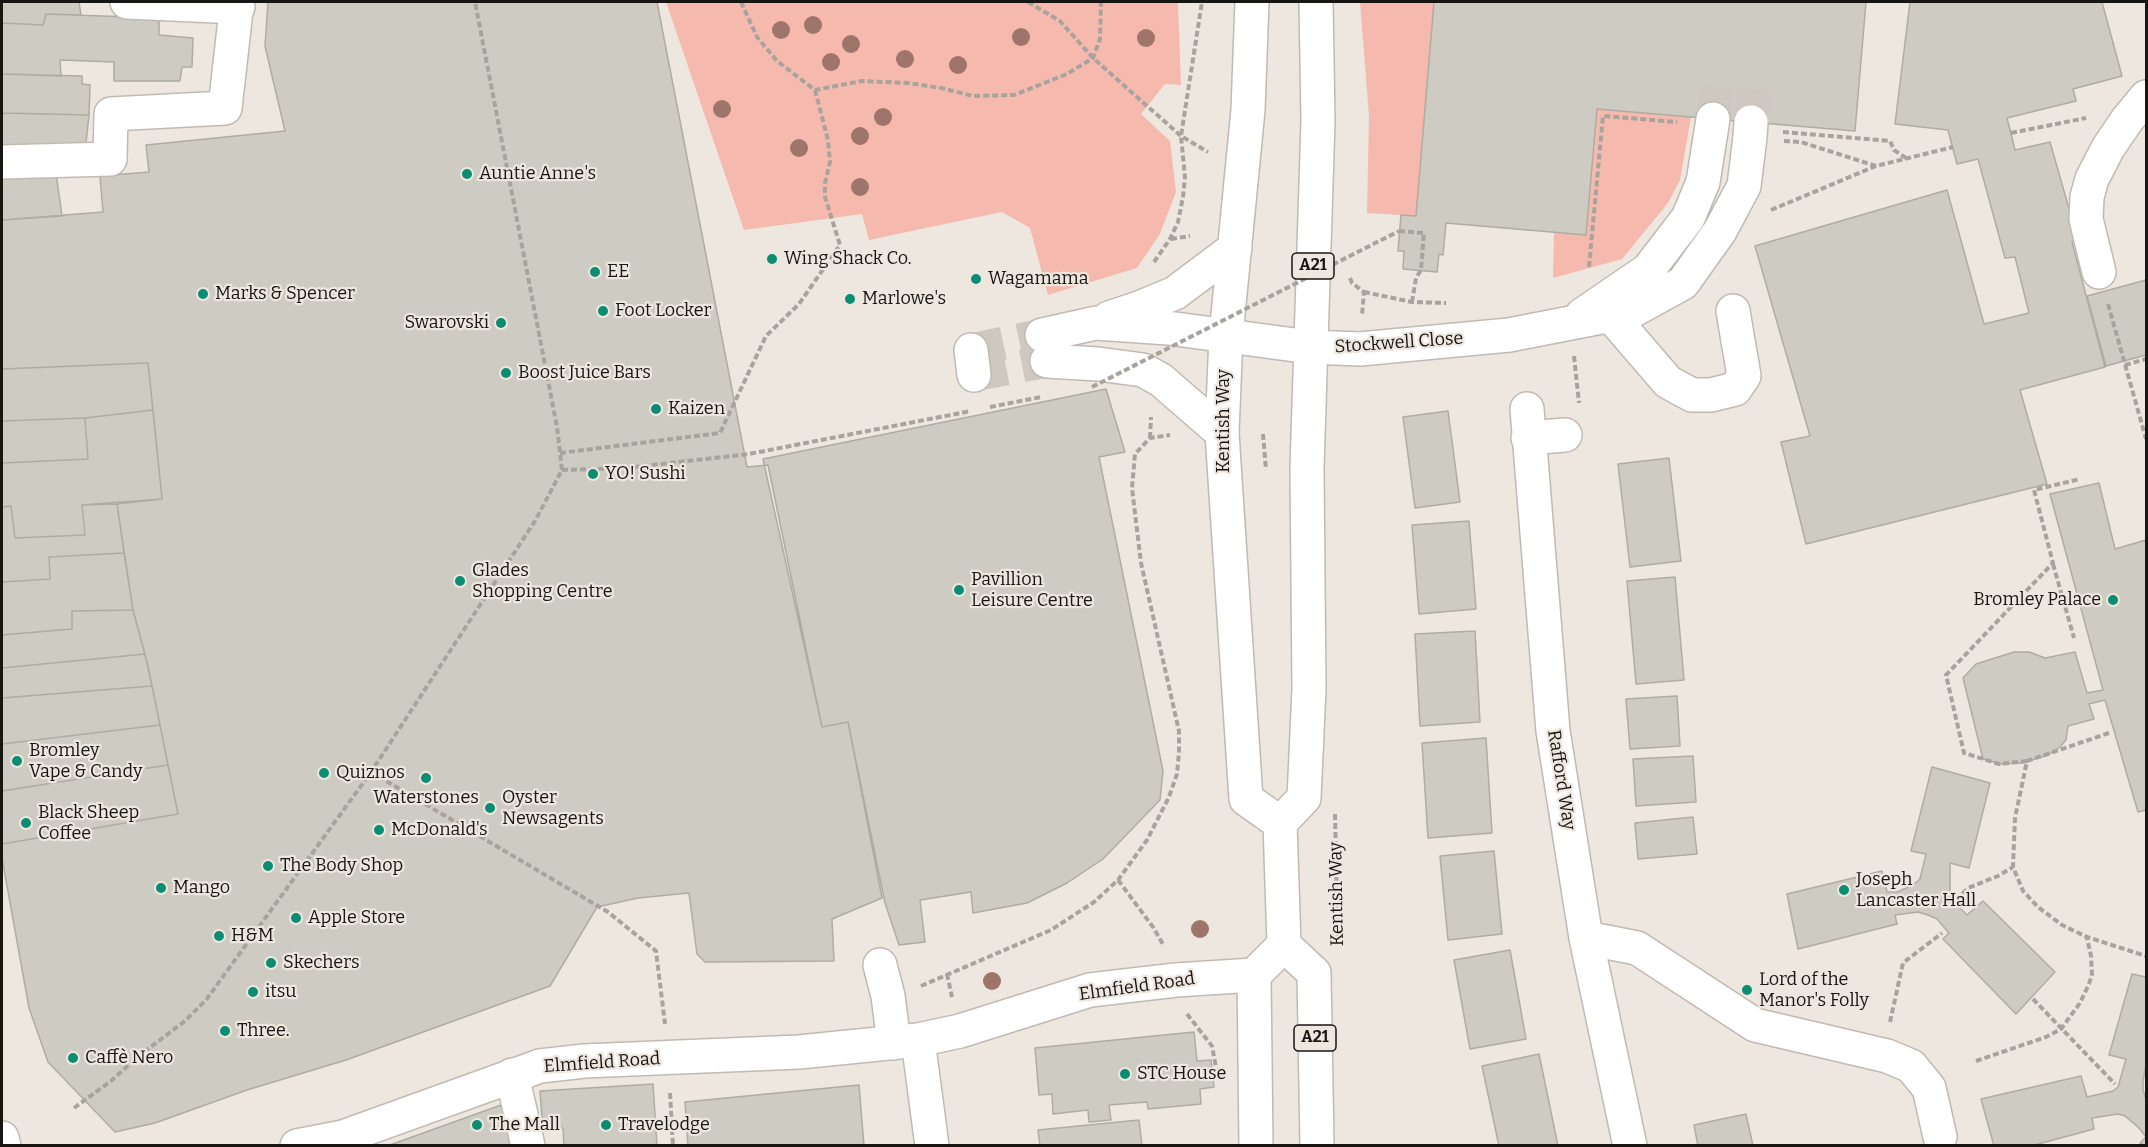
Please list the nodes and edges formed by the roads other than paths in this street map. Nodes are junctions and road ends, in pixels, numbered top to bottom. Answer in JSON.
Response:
{"nodes":[{"id":1,"x":127,"y":2,"type":"edge"},
{"id":2,"x":1252,"y":2,"type":"edge"},
{"id":3,"x":1317,"y":2,"type":"edge"},
{"id":4,"x":238,"y":4,"type":"edge"},
{"id":5,"x":2137,"y":109,"type":"edge"},
{"id":6,"x":1713,"y":119,"type":"tunnel mouth"},
{"id":7,"x":1751,"y":129,"type":"tunnel mouth"},
{"id":8,"x":2,"y":162,"type":"edge"},
{"id":9,"x":1235,"y":248,"type":"junction"},
{"id":10,"x":2099,"y":272,"type":"road end"},
{"id":11,"x":1605,"y":309,"type":"junction"},
{"id":12,"x":1733,"y":311,"type":"dead end"},
{"id":13,"x":1096,"y":323,"type":"junction"},
{"id":14,"x":1226,"y":335,"type":"junction"},
{"id":15,"x":1310,"y":347,"type":"junction"},
{"id":16,"x":1222,"y":434,"type":"junction"},
{"id":17,"x":1565,"y":435,"type":"dead end"},
{"id":18,"x":1280,"y":823,"type":"junction"},
{"id":19,"x":1586,"y":938,"type":"junction"},
{"id":20,"x":1284,"y":945,"type":"junction"},
{"id":21,"x":880,"y":964,"type":"dead end"},
{"id":22,"x":1254,"y":975,"type":"junction"},
{"id":23,"x":906,"y":1041,"type":"junction"},
{"id":24,"x":512,"y":1075,"type":"junction"},
{"id":25,"x":1940,"y":1137,"type":"dead end"},
{"id":26,"x":2,"y":1138,"type":"edge"},
{"id":27,"x":4,"y":1146,"type":"edge"},
{"id":28,"x":297,"y":1146,"type":"edge"},
{"id":29,"x":528,"y":1146,"type":"edge"},
{"id":30,"x":932,"y":1146,"type":"edge"},
{"id":31,"x":1256,"y":1146,"type":"edge"},
{"id":32,"x":1317,"y":1146,"type":"edge"},
{"id":33,"x":1630,"y":1146,"type":"edge"}],
"edges":[{"from":1,"to":4,"type":"street"},
{"from":2,"to":9,"type":"street","name":"Kentish Way"},
{"from":3,"to":15,"type":"street","number":"A21"},
{"from":4,"to":8,"type":"street"},
{"from":5,"to":10,"type":"street"},
{"from":6,"to":11,"type":"street","name":"Stockwell Close"},
{"from":7,"to":11,"type":"street","name":"Stockwell Close"},
{"from":9,"to":13,"type":"street"},
{"from":9,"to":14,"type":"street","name":"Kentish Way"},
{"from":11,"to":12,"type":"street"},
{"from":11,"to":15,"type":"street","name":"Stockwell Close"},
{"from":13,"to":14,"type":"street","name":"Stockwell Close"},
{"from":13,"to":16,"type":"street"},
{"from":14,"to":15,"type":"street","name":"Stockwell Close"},
{"from":14,"to":16,"type":"street","name":"Kentish Way"},
{"from":15,"to":18,"type":"street","number":"A21"},
{"from":16,"to":18,"type":"street","name":"Kentish Way"},
{"from":17,"to":19,"type":"street","name":"Rafford Way"},
{"from":18,"to":20,"type":"street"},
{"from":19,"to":25,"type":"street"},
{"from":19,"to":33,"type":"street","name":"Rafford Way"},
{"from":20,"to":22,"type":"street"},
{"from":20,"to":32,"type":"street","number":"A21"},
{"from":21,"to":23,"type":"street"},
{"from":22,"to":23,"type":"street","name":"Elmfield Road"},
{"from":22,"to":31,"type":"street"},
{"from":23,"to":24,"type":"street","name":"Elmfield Road"},
{"from":23,"to":30,"type":"street"},
{"from":24,"to":28,"type":"street","name":"Elmfield Road"},
{"from":24,"to":29,"type":"street"},
{"from":26,"to":27,"type":"street"}]}
